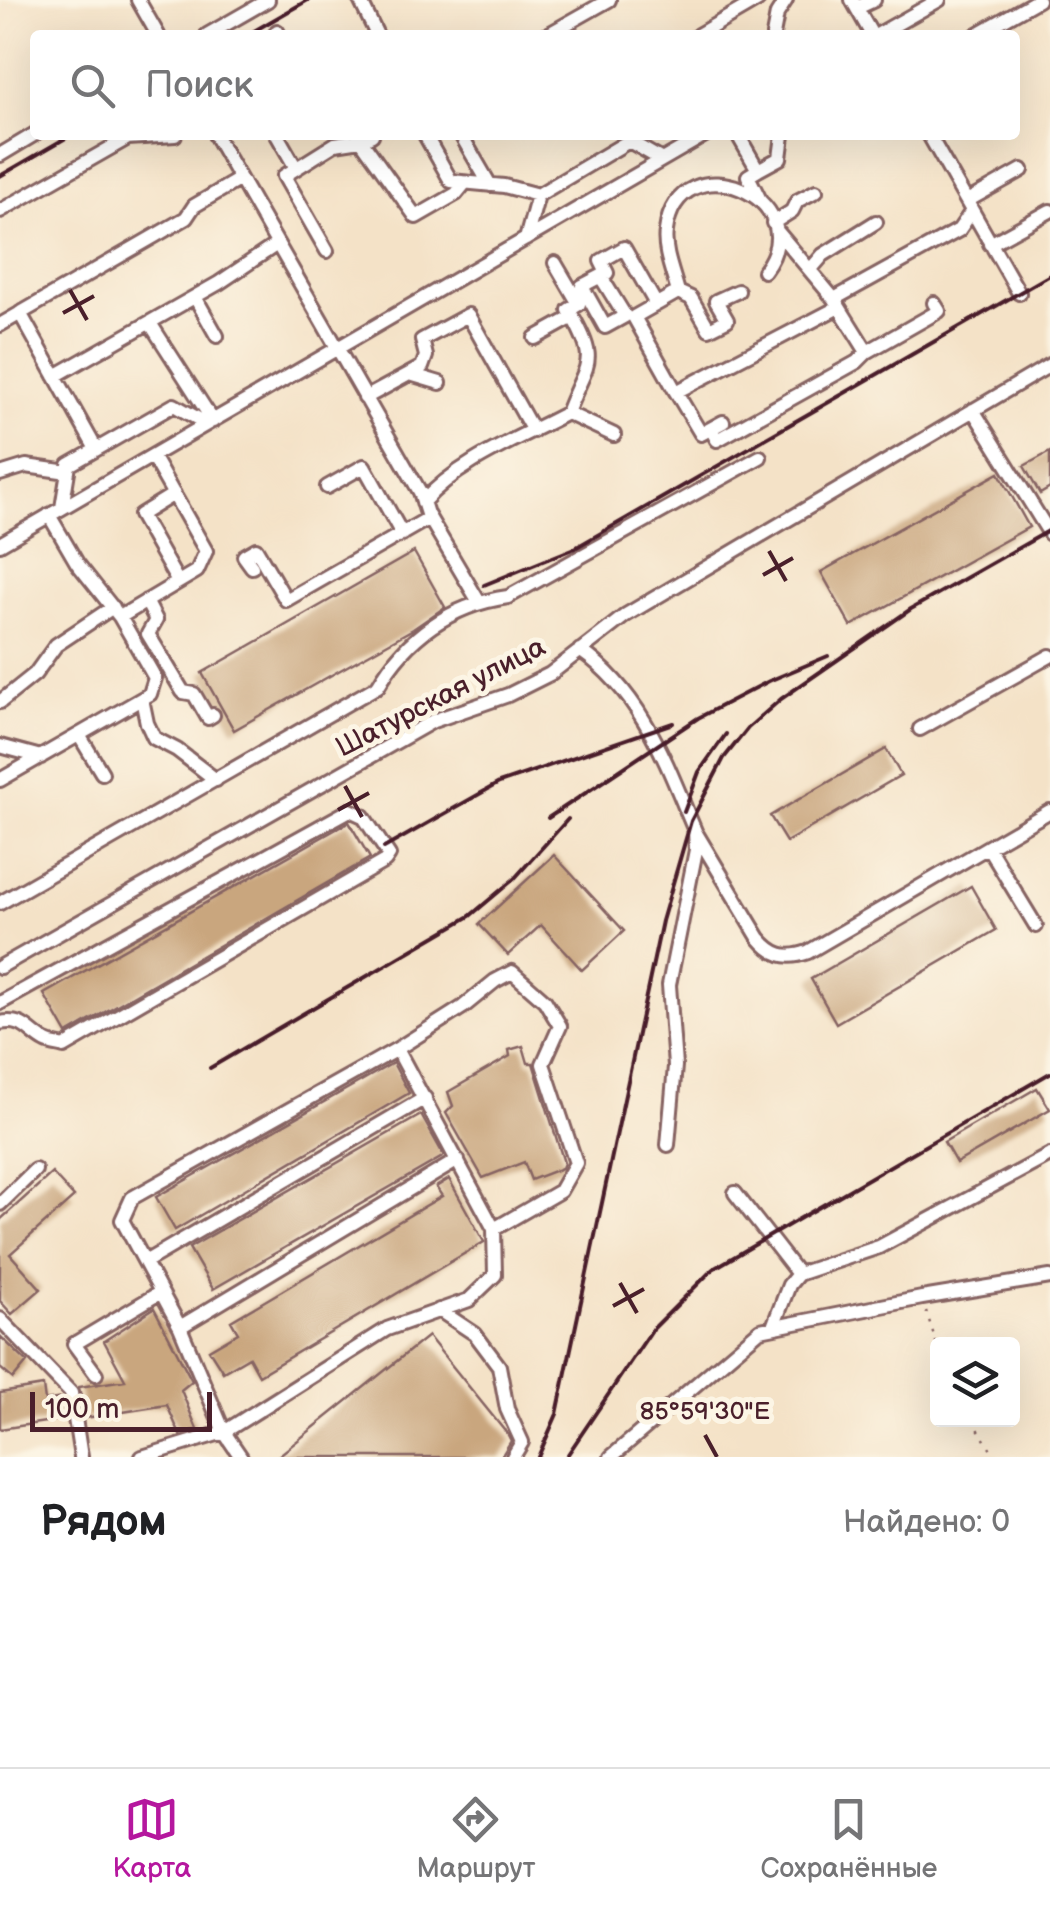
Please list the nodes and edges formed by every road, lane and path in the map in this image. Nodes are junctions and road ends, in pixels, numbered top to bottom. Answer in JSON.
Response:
{"nodes":[{"id":1,"x":138,"y":0,"type":"edge"},
{"id":2,"x":268,"y":0,"type":"edge"},
{"id":3,"x":360,"y":0,"type":"edge"},
{"id":4,"x":609,"y":0,"type":"edge"},
{"id":5,"x":759,"y":0,"type":"edge"},
{"id":6,"x":786,"y":0,"type":"edge"},
{"id":7,"x":874,"y":0,"type":"edge"},
{"id":8,"x":939,"y":0,"type":"edge"},
{"id":9,"x":1038,"y":0,"type":"edge"},
{"id":10,"x":855,"y":4,"type":"edge"},
{"id":11,"x":774,"y":28,"type":"edge"},
{"id":12,"x":570,"y":29,"type":"edge"},
{"id":13,"x":155,"y":30,"type":"edge"},
{"id":14,"x":216,"y":30,"type":"edge"},
{"id":15,"x":374,"y":30,"type":"edge"},
{"id":16,"x":706,"y":30,"type":"edge"},
{"id":17,"x":872,"y":30,"type":"edge"},
{"id":18,"x":884,"y":30,"type":"edge"},
{"id":19,"x":985,"y":30,"type":"edge"},
{"id":20,"x":30,"y":137,"type":"edge"},
{"id":21,"x":124,"y":140,"type":"edge"},
{"id":22,"x":219,"y":140,"type":"edge"},
{"id":23,"x":280,"y":140,"type":"edge"},
{"id":24,"x":356,"y":140,"type":"edge"},
{"id":25,"x":368,"y":140,"type":"edge"},
{"id":26,"x":428,"y":140,"type":"edge"},
{"id":27,"x":463,"y":140,"type":"edge"},
{"id":28,"x":627,"y":140,"type":"edge"},
{"id":29,"x":636,"y":140,"type":"edge"},
{"id":30,"x":696,"y":140,"type":"edge"},
{"id":31,"x":741,"y":140,"type":"edge"},
{"id":32,"x":783,"y":140,"type":"edge"},
{"id":33,"x":932,"y":140,"type":"edge"},
{"id":34,"x":0,"y":155,"type":"edge"},
{"id":35,"x":662,"y":160,"type":"junction"},
{"id":36,"x":296,"y":168,"type":"junction"},
{"id":37,"x":758,"y":170,"type":"junction"},
{"id":38,"x":1022,"y":170,"type":"dead end"},
{"id":39,"x":240,"y":179,"type":"junction"},
{"id":40,"x":465,"y":182,"type":"junction"},
{"id":41,"x":490,"y":185,"type":"junction"},
{"id":42,"x":816,"y":192,"type":"dead end"},
{"id":43,"x":538,"y":195,"type":"junction"},
{"id":44,"x":761,"y":201,"type":"junction"},
{"id":45,"x":969,"y":206,"type":"junction"},
{"id":46,"x":0,"y":211,"type":"edge"},
{"id":47,"x":1050,"y":211,"type":"edge"},
{"id":48,"x":876,"y":222,"type":"dead end"},
{"id":49,"x":775,"y":227,"type":"junction"},
{"id":50,"x":526,"y":239,"type":"junction"},
{"id":51,"x":277,"y":244,"type":"junction"},
{"id":52,"x":990,"y":244,"type":"junction"},
{"id":53,"x":327,"y":251,"type":"dead end"},
{"id":54,"x":555,"y":262,"type":"dead end"},
{"id":55,"x":802,"y":267,"type":"junction"},
{"id":56,"x":764,"y":271,"type":"dead end"},
{"id":57,"x":600,"y":277,"type":"dead end"},
{"id":58,"x":738,"y":290,"type":"dead end"},
{"id":59,"x":1019,"y":293,"type":"dead end"},
{"id":60,"x":684,"y":295,"type":"junction"},
{"id":61,"x":195,"y":297,"type":"junction"},
{"id":62,"x":716,"y":301,"type":"junction"},
{"id":63,"x":837,"y":303,"type":"junction"},
{"id":64,"x":934,"y":303,"type":"dead end"},
{"id":65,"x":656,"y":304,"type":"junction"},
{"id":66,"x":20,"y":313,"type":"junction"},
{"id":67,"x":574,"y":317,"type":"junction"},
{"id":68,"x":630,"y":317,"type":"junction"},
{"id":69,"x":150,"y":322,"type":"junction"},
{"id":70,"x":0,"y":325,"type":"edge"},
{"id":71,"x":216,"y":336,"type":"dead end"},
{"id":72,"x":534,"y":338,"type":"dead end"},
{"id":73,"x":336,"y":349,"type":"junction"},
{"id":74,"x":867,"y":352,"type":"junction"},
{"id":75,"x":1050,"y":365,"type":"edge"},
{"id":76,"x":410,"y":374,"type":"junction"},
{"id":77,"x":56,"y":376,"type":"junction"},
{"id":78,"x":440,"y":383,"type":"dead end"},
{"id":79,"x":676,"y":392,"type":"junction"},
{"id":80,"x":365,"y":398,"type":"junction"},
{"id":81,"x":973,"y":410,"type":"junction"},
{"id":82,"x":567,"y":412,"type":"junction"},
{"id":83,"x":210,"y":422,"type":"junction"},
{"id":84,"x":533,"y":431,"type":"junction"},
{"id":85,"x":614,"y":435,"type":"dead end"},
{"id":86,"x":96,"y":450,"type":"junction"},
{"id":87,"x":152,"y":456,"type":"junction"},
{"id":88,"x":760,"y":457,"type":"dead end"},
{"id":89,"x":68,"y":472,"type":"junction"},
{"id":90,"x":0,"y":474,"type":"edge"},
{"id":91,"x":327,"y":487,"type":"dead end"},
{"id":92,"x":174,"y":494,"type":"junction"},
{"id":93,"x":423,"y":502,"type":"junction"},
{"id":94,"x":56,"y":512,"type":"junction"},
{"id":95,"x":429,"y":518,"type":"junction"},
{"id":96,"x":402,"y":534,"type":"junction"},
{"id":97,"x":1050,"y":534,"type":"edge"},
{"id":98,"x":0,"y":544,"type":"edge"},
{"id":99,"x":252,"y":567,"type":"dead end"},
{"id":100,"x":178,"y":582,"type":"junction"},
{"id":101,"x":146,"y":602,"type":"junction"},
{"id":102,"x":479,"y":602,"type":"junction"},
{"id":103,"x":117,"y":612,"type":"junction"},
{"id":104,"x":580,"y":650,"type":"junction"},
{"id":105,"x":1050,"y":656,"type":"edge"},
{"id":106,"x":142,"y":699,"type":"junction"},
{"id":107,"x":0,"y":702,"type":"edge"},
{"id":108,"x":214,"y":715,"type":"dead end"},
{"id":109,"x":920,"y":729,"type":"dead end"},
{"id":110,"x":80,"y":735,"type":"junction"},
{"id":111,"x":0,"y":746,"type":"edge"},
{"id":112,"x":41,"y":757,"type":"junction"},
{"id":113,"x":102,"y":773,"type":"dead end"},
{"id":114,"x":0,"y":780,"type":"edge"},
{"id":115,"x":216,"y":780,"type":"junction"},
{"id":116,"x":1050,"y":811,"type":"edge"},
{"id":117,"x":695,"y":831,"type":"junction"},
{"id":118,"x":988,"y":847,"type":"junction"},
{"id":119,"x":0,"y":903,"type":"edge"},
{"id":120,"x":1036,"y":926,"type":"dead end"},
{"id":121,"x":0,"y":968,"type":"edge"},
{"id":122,"x":0,"y":1004,"type":"edge"},
{"id":123,"x":0,"y":1023,"type":"edge"},
{"id":124,"x":398,"y":1049,"type":"junction"},
{"id":125,"x":425,"y":1098,"type":"junction"},
{"id":126,"x":668,"y":1144,"type":"dead end"},
{"id":127,"x":1050,"y":1155,"type":"edge"},
{"id":128,"x":458,"y":1160,"type":"junction"},
{"id":129,"x":35,"y":1170,"type":"dead end"},
{"id":130,"x":736,"y":1194,"type":"dead end"},
{"id":131,"x":0,"y":1204,"type":"edge"},
{"id":132,"x":494,"y":1229,"type":"junction"},
{"id":133,"x":145,"y":1262,"type":"junction"},
{"id":134,"x":798,"y":1274,"type":"junction"},
{"id":135,"x":1050,"y":1277,"type":"edge"},
{"id":136,"x":161,"y":1292,"type":"junction"},
{"id":137,"x":922,"y":1298,"type":"junction"},
{"id":138,"x":440,"y":1310,"type":"junction"},
{"id":139,"x":0,"y":1318,"type":"edge"},
{"id":140,"x":180,"y":1327,"type":"junction"},
{"id":141,"x":773,"y":1327,"type":"junction"},
{"id":142,"x":934,"y":1337,"type":"edge"},
{"id":143,"x":96,"y":1374,"type":"dead end"},
{"id":144,"x":977,"y":1427,"type":"edge"},
{"id":145,"x":224,"y":1432,"type":"junction"},
{"id":146,"x":81,"y":1457,"type":"edge"},
{"id":147,"x":142,"y":1457,"type":"edge"},
{"id":148,"x":241,"y":1457,"type":"edge"},
{"id":149,"x":513,"y":1457,"type":"edge"},
{"id":150,"x":611,"y":1457,"type":"edge"},
{"id":151,"x":995,"y":1457,"type":"edge"}],
"edges":[{"from":1,"to":13,"type":"street"},
{"from":2,"to":14,"type":"street"},
{"from":3,"to":15,"type":"street"},
{"from":4,"to":12,"type":"street"},
{"from":5,"to":11,"type":"street"},
{"from":5,"to":16,"type":"street"},
{"from":6,"to":11,"type":"street"},
{"from":7,"to":10,"type":"street"},
{"from":8,"to":18,"type":"street"},
{"from":9,"to":19,"type":"street"},
{"from":10,"to":17,"type":"street"},
{"from":20,"to":34,"type":"street"},
{"from":21,"to":46,"type":"street"},
{"from":22,"to":39,"type":"street"},
{"from":23,"to":36,"type":"street"},
{"from":24,"to":36,"type":"street"},
{"from":25,"to":40,"type":"street"},
{"from":26,"to":40,"type":"street"},
{"from":27,"to":41,"type":"street"},
{"from":28,"to":43,"type":"street"},
{"from":29,"to":35,"type":"street"},
{"from":30,"to":35,"type":"street"},
{"from":31,"to":37,"type":"street"},
{"from":32,"to":37,"type":"street"},
{"from":33,"to":45,"type":"street"},
{"from":35,"to":50,"type":"street"},
{"from":36,"to":53,"type":"street"},
{"from":37,"to":44,"type":"street"},
{"from":38,"to":45,"type":"street"},
{"from":39,"to":51,"type":"street"},
{"from":39,"to":66,"type":"street"},
{"from":40,"to":41,"type":"street"},
{"from":41,"to":43,"type":"street"},
{"from":42,"to":49,"type":"street"},
{"from":43,"to":50,"type":"street"},
{"from":44,"to":49,"type":"street"},
{"from":44,"to":60,"type":"street"},
{"from":45,"to":52,"type":"street"},
{"from":45,"to":63,"type":"street"},
{"from":47,"to":52,"type":"street"},
{"from":48,"to":55,"type":"street"},
{"from":49,"to":55,"type":"street"},
{"from":49,"to":56,"type":"street"},
{"from":50,"to":73,"type":"street"},
{"from":51,"to":61,"type":"street"},
{"from":51,"to":73,"type":"street"},
{"from":52,"to":59,"type":"street"},
{"from":54,"to":67,"type":"street"},
{"from":55,"to":63,"type":"street"},
{"from":57,"to":68,"type":"street"},
{"from":58,"to":62,"type":"street"},
{"from":60,"to":62,"type":"street"},
{"from":60,"to":62,"type":"street"},
{"from":60,"to":65,"type":"street"},
{"from":61,"to":69,"type":"street"},
{"from":61,"to":71,"type":"street"},
{"from":63,"to":74,"type":"street"},
{"from":63,"to":79,"type":"street"},
{"from":64,"to":74,"type":"street"},
{"from":65,"to":68,"type":"street"},
{"from":65,"to":68,"type":"street"},
{"from":66,"to":70,"type":"street"},
{"from":66,"to":77,"type":"street"},
{"from":67,"to":72,"type":"street"},
{"from":67,"to":82,"type":"street"},
{"from":68,"to":79,"type":"street"},
{"from":69,"to":77,"type":"street"},
{"from":69,"to":83,"type":"street"},
{"from":73,"to":80,"type":"street"},
{"from":73,"to":83,"type":"street"},
{"from":74,"to":79,"type":"street"},
{"from":75,"to":81,"type":"street","name":"Шатурская улица"},
{"from":76,"to":78,"type":"street"},
{"from":76,"to":80,"type":"street"},
{"from":76,"to":84,"type":"street"},
{"from":77,"to":86,"type":"street"},
{"from":80,"to":93,"type":"street"},
{"from":81,"to":97,"type":"street"},
{"from":81,"to":104,"type":"street","name":"Шатурская улица"},
{"from":82,"to":84,"type":"street"},
{"from":82,"to":85,"type":"street"},
{"from":83,"to":86,"type":"street"},
{"from":83,"to":87,"type":"street"},
{"from":84,"to":93,"type":"street"},
{"from":86,"to":89,"type":"street"},
{"from":87,"to":92,"type":"street"},
{"from":87,"to":94,"type":"street"},
{"from":88,"to":102,"type":"street"},
{"from":89,"to":90,"type":"street"},
{"from":89,"to":94,"type":"street"},
{"from":91,"to":96,"type":"street"},
{"from":92,"to":100,"type":"street"},
{"from":92,"to":100,"type":"street"},
{"from":93,"to":95,"type":"street"},
{"from":94,"to":98,"type":"street"},
{"from":94,"to":103,"type":"street"},
{"from":95,"to":96,"type":"street"},
{"from":95,"to":102,"type":"street"},
{"from":96,"to":99,"type":"street"},
{"from":100,"to":101,"type":"street"},
{"from":101,"to":103,"type":"street"},
{"from":101,"to":108,"type":"street"},
{"from":102,"to":115,"type":"street"},
{"from":103,"to":106,"type":"street"},
{"from":103,"to":107,"type":"street"},
{"from":104,"to":117,"type":"street"},
{"from":104,"to":121,"type":"street","name":"Шатурская улица"},
{"from":105,"to":109,"type":"street"},
{"from":106,"to":110,"type":"street"},
{"from":106,"to":115,"type":"street"},
{"from":110,"to":112,"type":"street"},
{"from":110,"to":113,"type":"street"},
{"from":111,"to":112,"type":"street"},
{"from":112,"to":114,"type":"street"},
{"from":115,"to":119,"type":"street"},
{"from":116,"to":118,"type":"street"},
{"from":117,"to":118,"type":"street"},
{"from":117,"to":126,"type":"street"},
{"from":118,"to":120,"type":"street"},
{"from":122,"to":123,"type":"street"},
{"from":124,"to":125,"type":"street"},
{"from":124,"to":132,"type":"street"},
{"from":124,"to":133,"type":"street"},
{"from":125,"to":128,"type":"street"},
{"from":125,"to":133,"type":"street"},
{"from":127,"to":134,"type":"street"},
{"from":128,"to":132,"type":"street"},
{"from":128,"to":140,"type":"street"},
{"from":129,"to":131,"type":"street"},
{"from":130,"to":134,"type":"street"},
{"from":132,"to":138,"type":"street"},
{"from":133,"to":136,"type":"street"},
{"from":134,"to":141,"type":"street"},
{"from":135,"to":137,"type":"street"},
{"from":136,"to":140,"type":"street"},
{"from":136,"to":143,"type":"street"},
{"from":137,"to":141,"type":"street"},
{"from":137,"to":142,"type":"path"},
{"from":138,"to":145,"type":"street"},
{"from":138,"to":149,"type":"street"},
{"from":139,"to":146,"type":"street"},
{"from":140,"to":145,"type":"street"},
{"from":141,"to":150,"type":"street"},
{"from":144,"to":151,"type":"path"},
{"from":145,"to":147,"type":"street"},
{"from":145,"to":148,"type":"street"}]}
